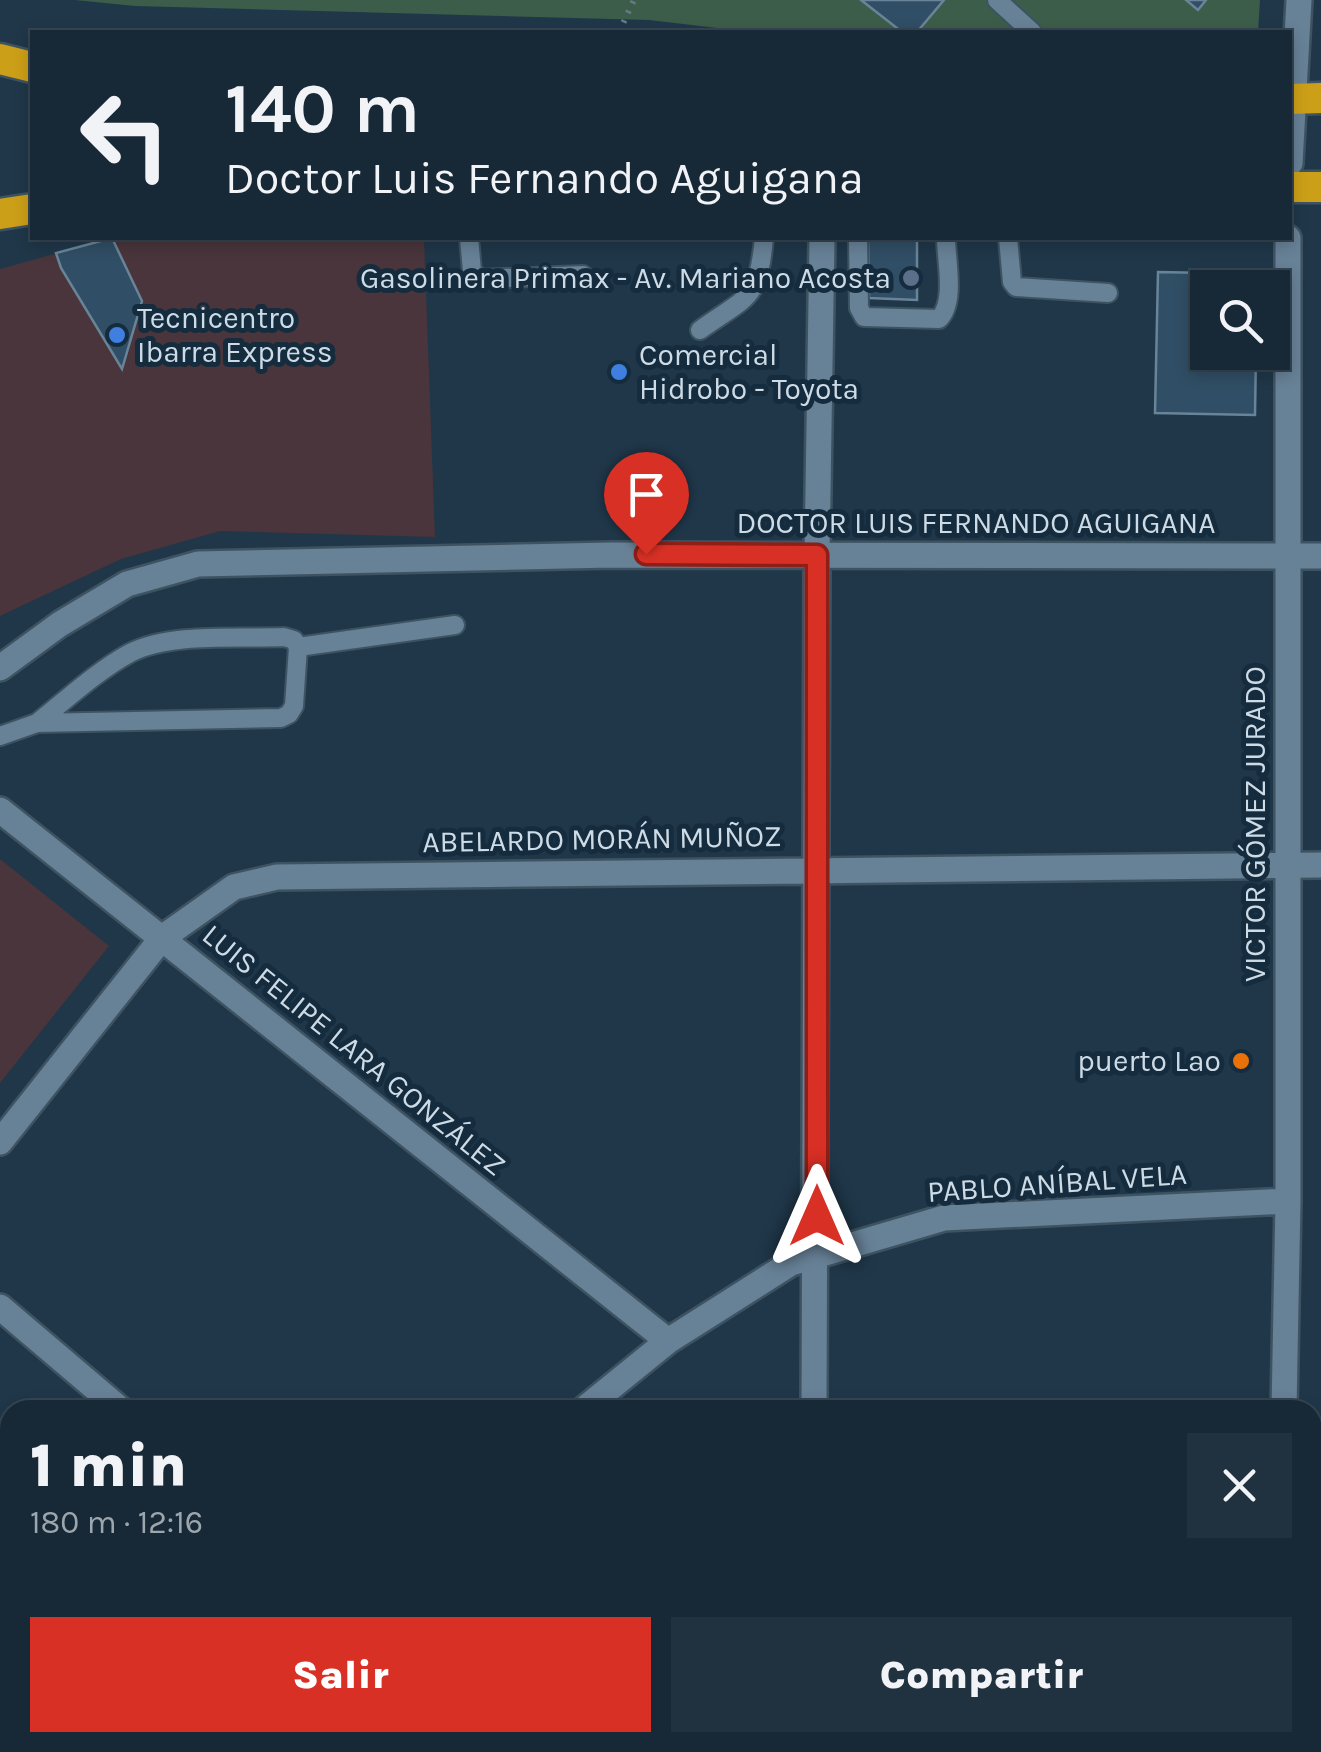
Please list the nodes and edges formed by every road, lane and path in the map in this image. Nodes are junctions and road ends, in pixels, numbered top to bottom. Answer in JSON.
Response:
{"nodes":[{"id":1,"x":634,"y":0,"type":"edge"},
{"id":2,"x":997,"y":0,"type":"edge"},
{"id":3,"x":1299,"y":0,"type":"edge"},
{"id":4,"x":620,"y":30,"type":"edge"},
{"id":5,"x":1030,"y":30,"type":"edge"},
{"id":6,"x":0,"y":59,"type":"edge"},
{"id":7,"x":30,"y":66,"type":"edge"},
{"id":8,"x":1302,"y":99,"type":"edge"},
{"id":9,"x":1292,"y":152,"type":"edge"},
{"id":10,"x":1292,"y":186,"type":"edge"},
{"id":11,"x":1321,"y":186,"type":"edge"},
{"id":12,"x":30,"y":209,"type":"edge"},
{"id":13,"x":0,"y":214,"type":"edge"},
{"id":14,"x":469,"y":240,"type":"edge"},
{"id":15,"x":764,"y":240,"type":"edge"},
{"id":16,"x":822,"y":240,"type":"edge"},
{"id":17,"x":858,"y":240,"type":"edge"},
{"id":18,"x":946,"y":240,"type":"edge"},
{"id":19,"x":1008,"y":240,"type":"edge"},
{"id":20,"x":1288,"y":240,"type":"edge"},
{"id":21,"x":583,"y":276,"type":"dead end"},
{"id":22,"x":1108,"y":293,"type":"dead end"},
{"id":23,"x":700,"y":330,"type":"dead end"},
{"id":24,"x":817,"y":555,"type":"junction"},
{"id":25,"x":1288,"y":556,"type":"junction"},
{"id":26,"x":1321,"y":556,"type":"edge"},
{"id":27,"x":455,"y":625,"type":"dead end"},
{"id":28,"x":298,"y":647,"type":"junction"},
{"id":29,"x":0,"y":668,"type":"edge"},
{"id":30,"x":37,"y":723,"type":"junction"},
{"id":31,"x":0,"y":736,"type":"edge"},
{"id":32,"x":0,"y":810,"type":"edge"},
{"id":33,"x":1321,"y":864,"type":"edge"},
{"id":34,"x":1288,"y":865,"type":"junction"},
{"id":35,"x":818,"y":868,"type":"junction"},
{"id":36,"x":162,"y":938,"type":"junction"},
{"id":37,"x":0,"y":1142,"type":"edge"},
{"id":38,"x":1288,"y":1201,"type":"junction"},
{"id":39,"x":817,"y":1255,"type":"junction"},
{"id":40,"x":0,"y":1307,"type":"edge"},
{"id":41,"x":668,"y":1341,"type":"junction"},
{"id":42,"x":109,"y":1400,"type":"edge"},
{"id":43,"x":595,"y":1400,"type":"edge"},
{"id":44,"x":814,"y":1400,"type":"edge"},
{"id":45,"x":1284,"y":1400,"type":"edge"}],
"edges":[{"from":1,"to":4,"type":"path"},
{"from":2,"to":5,"type":"lane"},
{"from":3,"to":8,"type":"street"},
{"from":6,"to":7,"type":"highway"},
{"from":8,"to":9,"type":"street"},
{"from":10,"to":11,"type":"highway"},
{"from":12,"to":13,"type":"highway"},
{"from":14,"to":21,"type":"lane"},
{"from":15,"to":23,"type":"lane"},
{"from":16,"to":24,"type":"street"},
{"from":17,"to":18,"type":"lane"},
{"from":19,"to":22,"type":"lane"},
{"from":20,"to":25,"type":"street","name":"VICTOR GÓMEZ JURADO"},
{"from":24,"to":25,"type":"street","name":"DOCTOR LUIS FERNANDO AGUIGANA"},
{"from":24,"to":29,"type":"street","name":"DOCTOR LUIS FERNANDO AGUIGANA"},
{"from":24,"to":35,"type":"street"},
{"from":25,"to":26,"type":"street","name":"DOCTOR LUIS FERNANDO AGUIGANA"},
{"from":25,"to":34,"type":"street","name":"VICTOR GÓMEZ JURADO"},
{"from":27,"to":28,"type":"lane"},
{"from":28,"to":30,"type":"lane"},
{"from":28,"to":30,"type":"lane"},
{"from":30,"to":31,"type":"lane"},
{"from":32,"to":36,"type":"street","name":"LUIS FELIPE LARA GONZÁLEZ"},
{"from":33,"to":34,"type":"street","name":"ABELARDO MORÁN MUÑOZ"},
{"from":34,"to":35,"type":"street","name":"ABELARDO MORÁN MUÑOZ"},
{"from":34,"to":38,"type":"street","name":"VICTOR GÓMEZ JURADO"},
{"from":35,"to":36,"type":"street","name":"ABELARDO MORÁN MUÑOZ"},
{"from":35,"to":39,"type":"street"},
{"from":36,"to":37,"type":"street","name":"ABELARDO MORÁN MUÑOZ"},
{"from":36,"to":41,"type":"street","name":"LUIS FELIPE LARA GONZÁLEZ"},
{"from":38,"to":39,"type":"street","name":"PABLO ANÍBAL VELA"},
{"from":38,"to":45,"type":"street","name":"VICTOR GÓMEZ JURADO"},
{"from":39,"to":41,"type":"street","name":"PABLO ANÍBAL VELA"},
{"from":39,"to":44,"type":"street"},
{"from":40,"to":42,"type":"street"},
{"from":41,"to":43,"type":"street","name":"PABLO ANÍBAL VELA"}]}
